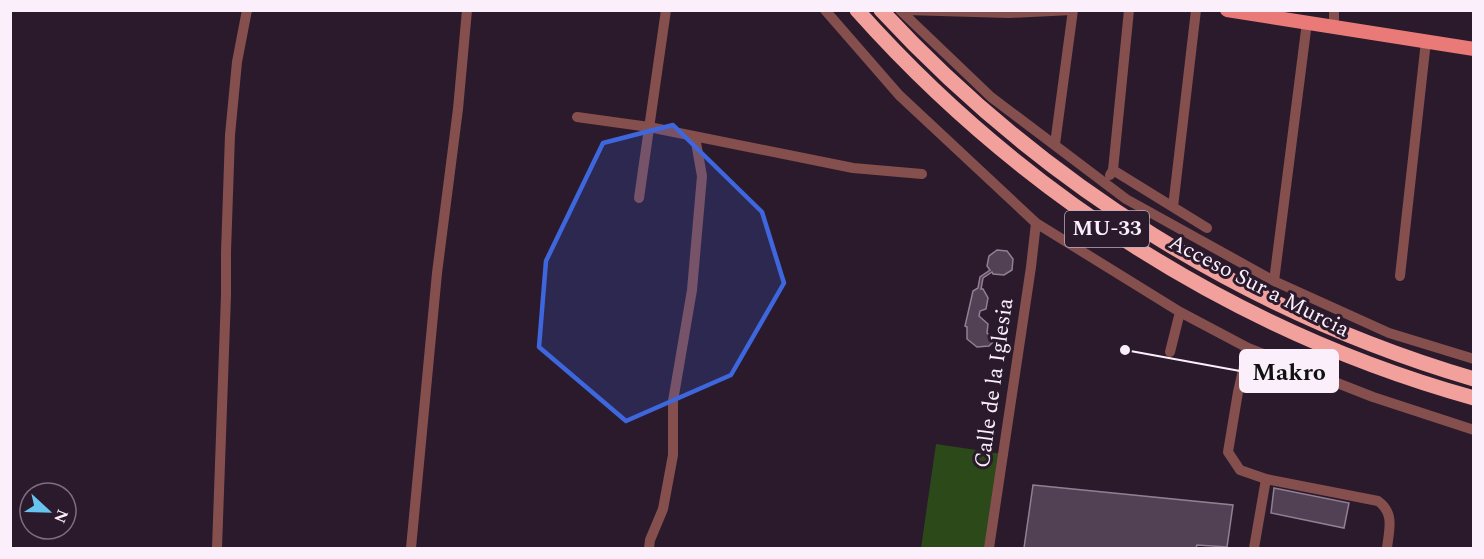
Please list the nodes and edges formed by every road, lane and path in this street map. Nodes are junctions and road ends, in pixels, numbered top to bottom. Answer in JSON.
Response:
{"nodes":[{"id":1,"x":247,"y":10,"type":"edge"},
{"id":2,"x":467,"y":10,"type":"edge"},
{"id":3,"x":666,"y":10,"type":"edge"},
{"id":4,"x":825,"y":10,"type":"edge"},
{"id":5,"x":857,"y":10,"type":"edge"},
{"id":6,"x":881,"y":10,"type":"edge"},
{"id":7,"x":900,"y":10,"type":"edge"},
{"id":8,"x":906,"y":10,"type":"edge"},
{"id":9,"x":1072,"y":10,"type":"edge"},
{"id":10,"x":1129,"y":10,"type":"edge"},
{"id":11,"x":1196,"y":10,"type":"edge"},
{"id":12,"x":1227,"y":10,"type":"edge"},
{"id":13,"x":1334,"y":10,"type":"edge"},
{"id":14,"x":1334,"y":26,"type":"junction"},
{"id":15,"x":1306,"y":30,"type":"dead end"},
{"id":16,"x":1426,"y":41,"type":"junction"},
{"id":17,"x":1473,"y":49,"type":"edge"},
{"id":18,"x":577,"y":117,"type":"dead end"},
{"id":19,"x":649,"y":127,"type":"junction"},
{"id":20,"x":695,"y":137,"type":"junction"},
{"id":21,"x":1054,"y":144,"type":"junction"},
{"id":22,"x":1113,"y":170,"type":"junction"},
{"id":23,"x":922,"y":174,"type":"dead end"},
{"id":24,"x":1105,"y":183,"type":"junction"},
{"id":25,"x":1156,"y":197,"type":"junction"},
{"id":26,"x":639,"y":198,"type":"dead end"},
{"id":27,"x":1173,"y":207,"type":"junction"},
{"id":28,"x":1147,"y":211,"type":"junction"},
{"id":29,"x":1035,"y":223,"type":"junction"},
{"id":30,"x":1207,"y":228,"type":"dead end"},
{"id":31,"x":1400,"y":276,"type":"dead end"},
{"id":32,"x":1274,"y":281,"type":"junction"},
{"id":33,"x":1179,"y":312,"type":"junction"},
{"id":34,"x":1248,"y":348,"type":"junction"},
{"id":35,"x":1170,"y":352,"type":"dead end"},
{"id":36,"x":1473,"y":359,"type":"edge"},
{"id":37,"x":1473,"y":379,"type":"edge"},
{"id":38,"x":1473,"y":398,"type":"edge"},
{"id":39,"x":1473,"y":430,"type":"edge"},
{"id":40,"x":1266,"y":479,"type":"junction"},
{"id":41,"x":217,"y":549,"type":"edge"},
{"id":42,"x":411,"y":549,"type":"edge"},
{"id":43,"x":649,"y":549,"type":"edge"},
{"id":44,"x":989,"y":549,"type":"edge"},
{"id":45,"x":1254,"y":549,"type":"edge"},
{"id":46,"x":1387,"y":549,"type":"edge"}],
"edges":[{"from":1,"to":41,"type":"street"},
{"from":2,"to":42,"type":"street"},
{"from":3,"to":19,"type":"street"},
{"from":4,"to":29,"type":"street"},
{"from":5,"to":38,"type":"highway","name":"Acceso Sur a Murcia","number":"MU-33"},
{"from":6,"to":37,"type":"highway","name":"Acceso Sur a Murcia","number":"MU-33"},
{"from":7,"to":21,"type":"street"},
{"from":8,"to":9,"type":"street"},
{"from":9,"to":21,"type":"street"},
{"from":10,"to":22,"type":"street"},
{"from":11,"to":27,"type":"street"},
{"from":12,"to":14,"type":"main road"},
{"from":13,"to":14,"type":"street"},
{"from":14,"to":16,"type":"main road"},
{"from":15,"to":32,"type":"street"},
{"from":16,"to":17,"type":"main road"},
{"from":16,"to":31,"type":"street"},
{"from":18,"to":19,"type":"street"},
{"from":19,"to":20,"type":"street"},
{"from":19,"to":26,"type":"street"},
{"from":20,"to":23,"type":"street"},
{"from":20,"to":43,"type":"street"},
{"from":21,"to":24,"type":"street"},
{"from":22,"to":24,"type":"street"},
{"from":22,"to":25,"type":"street"},
{"from":24,"to":28,"type":"street"},
{"from":25,"to":27,"type":"street"},
{"from":25,"to":28,"type":"street"},
{"from":27,"to":30,"type":"street"},
{"from":28,"to":32,"type":"street"},
{"from":29,"to":33,"type":"street"},
{"from":29,"to":44,"type":"street","name":"Calle de la Iglesia"},
{"from":32,"to":36,"type":"street"},
{"from":33,"to":34,"type":"street"},
{"from":33,"to":35,"type":"street"},
{"from":34,"to":39,"type":"street"},
{"from":34,"to":40,"type":"street"},
{"from":40,"to":45,"type":"street"},
{"from":40,"to":46,"type":"street"}]}
